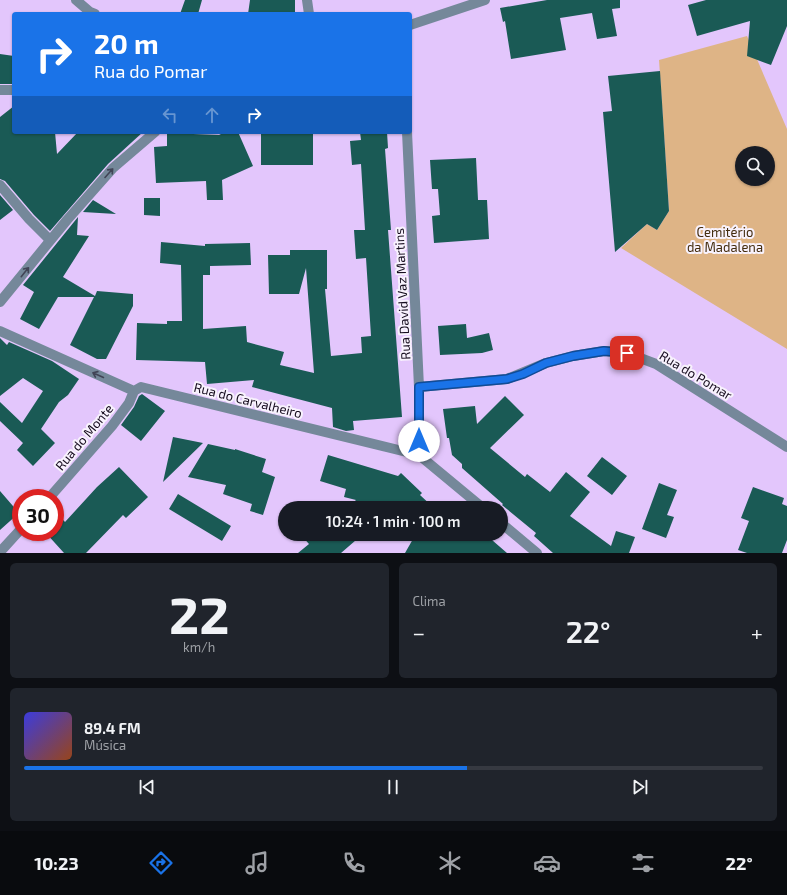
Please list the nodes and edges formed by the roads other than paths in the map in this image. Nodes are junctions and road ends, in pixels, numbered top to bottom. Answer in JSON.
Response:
{"nodes":[{"id":1,"x":76,"y":0,"type":"edge"},
{"id":2,"x":307,"y":0,"type":"edge"},
{"id":3,"x":485,"y":0,"type":"edge"},
{"id":4,"x":90,"y":12,"type":"edge"},
{"id":5,"x":305,"y":12,"type":"edge"},
{"id":6,"x":412,"y":24,"type":"edge"},
{"id":7,"x":0,"y":90,"type":"edge"},
{"id":8,"x":12,"y":90,"type":"edge"},
{"id":9,"x":153,"y":134,"type":"edge"},
{"id":10,"x":407,"y":134,"type":"edge"},
{"id":11,"x":0,"y":185,"type":"edge"},
{"id":12,"x":50,"y":240,"type":"junction"},
{"id":13,"x":0,"y":302,"type":"edge"},
{"id":14,"x":0,"y":331,"type":"edge"},
{"id":15,"x":419,"y":387,"type":"junction"},
{"id":16,"x":134,"y":391,"type":"junction"},
{"id":17,"x":787,"y":447,"type":"edge"},
{"id":18,"x":419,"y":455,"type":"junction"},
{"id":19,"x":57,"y":489,"type":"edge"},
{"id":20,"x":475,"y":501,"type":"edge"},
{"id":21,"x":508,"y":529,"type":"edge"},
{"id":22,"x":12,"y":539,"type":"edge"},
{"id":23,"x":0,"y":552,"type":"edge"},
{"id":24,"x":537,"y":553,"type":"edge"}],
"edges":[{"from":1,"to":4,"type":"street"},
{"from":2,"to":5,"type":"street"},
{"from":3,"to":6,"type":"street"},
{"from":7,"to":8,"type":"street"},
{"from":12,"to":9,"type":"street","one_way":true},
{"from":10,"to":15,"type":"street","name":"Rua David Vaz Martins"},
{"from":11,"to":12,"type":"street"},
{"from":13,"to":12,"type":"street","one_way":true},
{"from":16,"to":14,"type":"street","name":"Rua do Carvalheiro","one_way":true},
{"from":15,"to":17,"type":"street","name":"Rua do Pomar"},
{"from":15,"to":18,"type":"street","name":"Rua David Vaz Martins"},
{"from":16,"to":18,"type":"street","name":"Rua do Carvalheiro"},
{"from":16,"to":19,"type":"street","name":"Rua do Monte"},
{"from":18,"to":20,"type":"street","name":"Rua do Carvalheiro"},
{"from":21,"to":24,"type":"street"},
{"from":22,"to":23,"type":"street"}]}
